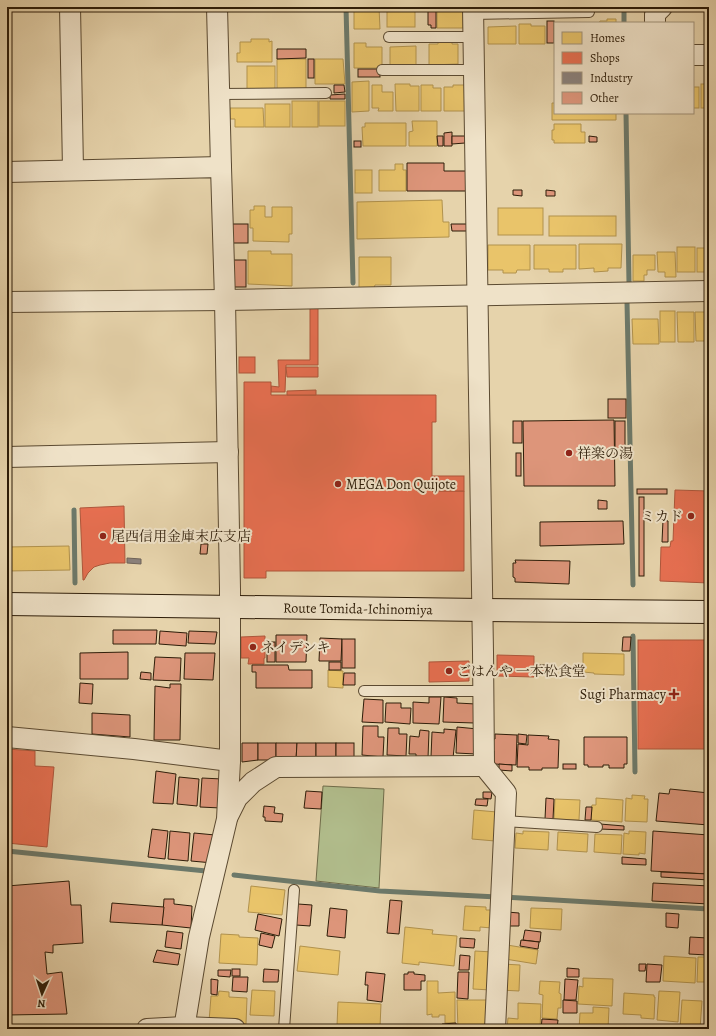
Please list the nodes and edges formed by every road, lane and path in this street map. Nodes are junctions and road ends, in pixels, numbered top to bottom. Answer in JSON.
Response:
{"nodes":[{"id":1,"x":70,"y":7,"type":"edge"},
{"id":2,"x":217,"y":7,"type":"edge"},
{"id":3,"x":662,"y":7,"type":"edge"},
{"id":4,"x":473,"y":11,"type":"edge"},
{"id":5,"x":589,"y":12,"type":"dead end"},
{"id":6,"x":655,"y":22,"type":"edge"},
{"id":7,"x":389,"y":37,"type":"dead end"},
{"id":8,"x":473,"y":37,"type":"junction"},
{"id":9,"x":694,"y":55,"type":"edge"},
{"id":10,"x":709,"y":55,"type":"edge"},
{"id":11,"x":382,"y":70,"type":"dead end"},
{"id":12,"x":474,"y":70,"type":"junction"},
{"id":13,"x":326,"y":93,"type":"dead end"},
{"id":14,"x":219,"y":94,"type":"junction"},
{"id":15,"x":221,"y":167,"type":"junction"},
{"id":16,"x":73,"y":170,"type":"junction"},
{"id":17,"x":7,"y":172,"type":"edge"},
{"id":18,"x":709,"y":291,"type":"edge"},
{"id":19,"x":477,"y":295,"type":"junction"},
{"id":20,"x":225,"y":300,"type":"junction"},
{"id":21,"x":7,"y":302,"type":"edge"},
{"id":22,"x":228,"y":452,"type":"junction"},
{"id":23,"x":7,"y":457,"type":"edge"},
{"id":24,"x":7,"y":604,"type":"edge"},
{"id":25,"x":230,"y":606,"type":"junction"},
{"id":26,"x":483,"y":610,"type":"junction"},
{"id":27,"x":709,"y":612,"type":"edge"},
{"id":28,"x":364,"y":690,"type":"dead end"},
{"id":29,"x":484,"y":691,"type":"junction"},
{"id":30,"x":7,"y":737,"type":"edge"},
{"id":31,"x":230,"y":761,"type":"junction"},
{"id":32,"x":484,"y":766,"type":"junction"},
{"id":33,"x":227,"y":819,"type":"junction"},
{"id":34,"x":505,"y":821,"type":"junction"},
{"id":35,"x":597,"y":827,"type":"dead end"},
{"id":36,"x":294,"y":890,"type":"dead end"},
{"id":37,"x":184,"y":1028,"type":"edge"},
{"id":38,"x":147,"y":1029,"type":"edge"},
{"id":39,"x":234,"y":1029,"type":"edge"},
{"id":40,"x":284,"y":1029,"type":"edge"},
{"id":41,"x":495,"y":1029,"type":"edge"}],
"edges":[{"from":1,"to":16,"type":"street"},
{"from":2,"to":14,"type":"street"},
{"from":3,"to":6,"type":"street"},
{"from":4,"to":5,"type":"lane"},
{"from":4,"to":8,"type":"street"},
{"from":7,"to":8,"type":"lane"},
{"from":8,"to":12,"type":"street"},
{"from":9,"to":10,"type":"street"},
{"from":11,"to":12,"type":"lane"},
{"from":12,"to":19,"type":"street"},
{"from":13,"to":14,"type":"lane"},
{"from":14,"to":15,"type":"street"},
{"from":15,"to":16,"type":"street"},
{"from":15,"to":20,"type":"street"},
{"from":16,"to":17,"type":"street"},
{"from":18,"to":19,"type":"street"},
{"from":19,"to":20,"type":"street"},
{"from":19,"to":26,"type":"street"},
{"from":20,"to":21,"type":"street"},
{"from":20,"to":22,"type":"street"},
{"from":22,"to":23,"type":"street"},
{"from":22,"to":25,"type":"street"},
{"from":24,"to":25,"type":"main road","name":"Route Tomida-Ichinomiya"},
{"from":25,"to":26,"type":"main road","name":"Route Tomida-Ichinomiya"},
{"from":25,"to":31,"type":"street"},
{"from":26,"to":27,"type":"main road","name":"Route Tomida-Ichinomiya"},
{"from":26,"to":29,"type":"street"},
{"from":28,"to":29,"type":"lane"},
{"from":29,"to":32,"type":"street"},
{"from":30,"to":31,"type":"street"},
{"from":31,"to":33,"type":"street"},
{"from":32,"to":33,"type":"street"},
{"from":32,"to":34,"type":"street"},
{"from":33,"to":37,"type":"street"},
{"from":34,"to":35,"type":"lane"},
{"from":34,"to":41,"type":"street"},
{"from":36,"to":40,"type":"lane"},
{"from":37,"to":38,"type":"street"},
{"from":37,"to":39,"type":"street"}]}
